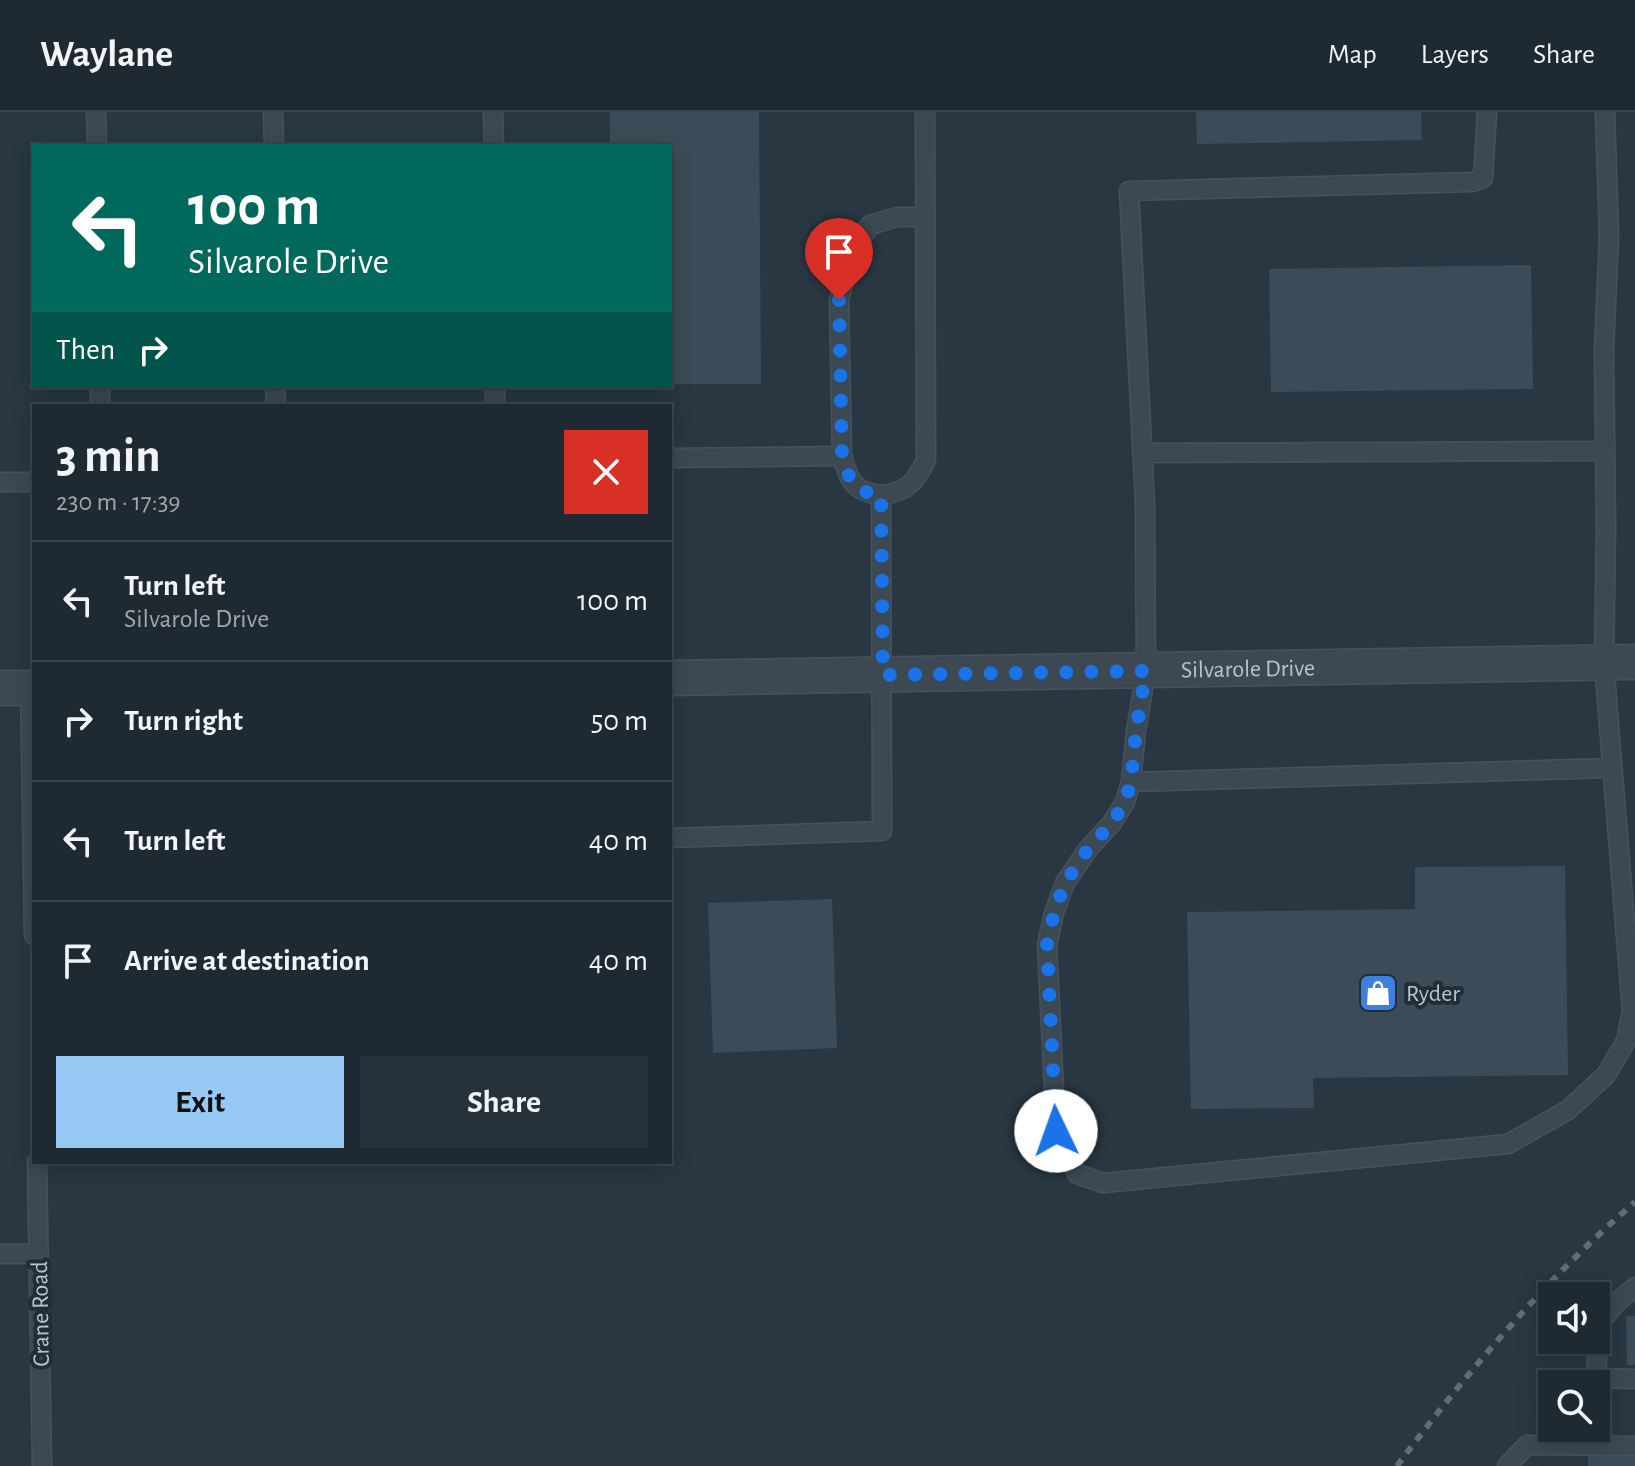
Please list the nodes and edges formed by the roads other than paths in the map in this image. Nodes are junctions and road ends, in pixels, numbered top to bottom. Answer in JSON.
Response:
{"nodes":[{"id":1,"x":96,"y":112,"type":"edge"},
{"id":2,"x":273,"y":112,"type":"edge"},
{"id":3,"x":493,"y":112,"type":"edge"},
{"id":4,"x":925,"y":112,"type":"edge"},
{"id":5,"x":1487,"y":112,"type":"edge"},
{"id":6,"x":1605,"y":112,"type":"edge"},
{"id":7,"x":97,"y":144,"type":"edge"},
{"id":8,"x":274,"y":144,"type":"edge"},
{"id":9,"x":494,"y":144,"type":"edge"},
{"id":10,"x":925,"y":217,"type":"junction"},
{"id":11,"x":1605,"y":451,"type":"junction"},
{"id":12,"x":1142,"y":453,"type":"junction"},
{"id":13,"x":842,"y":456,"type":"junction"},
{"id":14,"x":672,"y":458,"type":"edge"},
{"id":15,"x":0,"y":482,"type":"edge"},
{"id":16,"x":32,"y":482,"type":"edge"},
{"id":17,"x":881,"y":495,"type":"junction"},
{"id":18,"x":1619,"y":662,"type":"edge"},
{"id":19,"x":1146,"y":671,"type":"junction"},
{"id":20,"x":883,"y":675,"type":"junction"},
{"id":21,"x":672,"y":678,"type":"edge"},
{"id":22,"x":21,"y":688,"type":"edge"},
{"id":23,"x":1612,"y":768,"type":"junction"},
{"id":24,"x":1131,"y":782,"type":"junction"},
{"id":25,"x":672,"y":838,"type":"edge"},
{"id":26,"x":32,"y":897,"type":"edge"},
{"id":27,"x":37,"y":1164,"type":"edge"},
{"id":28,"x":0,"y":1254,"type":"edge"},
{"id":29,"x":39,"y":1254,"type":"junction"},
{"id":30,"x":1635,"y":1287,"type":"edge"},
{"id":31,"x":1596,"y":1370,"type":"edge"},
{"id":32,"x":1635,"y":1379,"type":"edge"},
{"id":33,"x":1610,"y":1381,"type":"edge"},
{"id":34,"x":1610,"y":1441,"type":"edge"},
{"id":35,"x":1552,"y":1442,"type":"edge"},
{"id":36,"x":1635,"y":1446,"type":"edge"},
{"id":37,"x":42,"y":1466,"type":"edge"},
{"id":38,"x":1507,"y":1466,"type":"edge"}],
"edges":[{"from":1,"to":7,"type":"lane"},
{"from":2,"to":8,"type":"lane"},
{"from":3,"to":9,"type":"lane"},
{"from":4,"to":10,"type":"lane"},
{"from":5,"to":12,"type":"lane"},
{"from":6,"to":11,"type":"lane"},
{"from":10,"to":13,"type":"lane"},
{"from":10,"to":17,"type":"lane"},
{"from":11,"to":12,"type":"lane"},
{"from":11,"to":18,"type":"lane"},
{"from":12,"to":19,"type":"lane"},
{"from":13,"to":14,"type":"lane"},
{"from":13,"to":17,"type":"lane"},
{"from":15,"to":16,"type":"lane"},
{"from":17,"to":20,"type":"lane"},
{"from":18,"to":19,"type":"street","name":"Silvarole Drive"},
{"from":18,"to":23,"type":"lane"},
{"from":19,"to":20,"type":"street","name":"Silvarole Drive"},
{"from":19,"to":24,"type":"lane"},
{"from":20,"to":21,"type":"street","name":"Silvarole Drive"},
{"from":20,"to":25,"type":"lane"},
{"from":22,"to":26,"type":"lane"},
{"from":23,"to":24,"type":"lane"},
{"from":23,"to":24,"type":"lane"},
{"from":27,"to":29,"type":"lane","name":"Crane Road"},
{"from":28,"to":29,"type":"lane"},
{"from":29,"to":37,"type":"lane","name":"Crane Road"},
{"from":30,"to":31,"type":"lane"},
{"from":32,"to":33,"type":"lane"},
{"from":34,"to":36,"type":"lane"},
{"from":35,"to":38,"type":"lane"}]}
